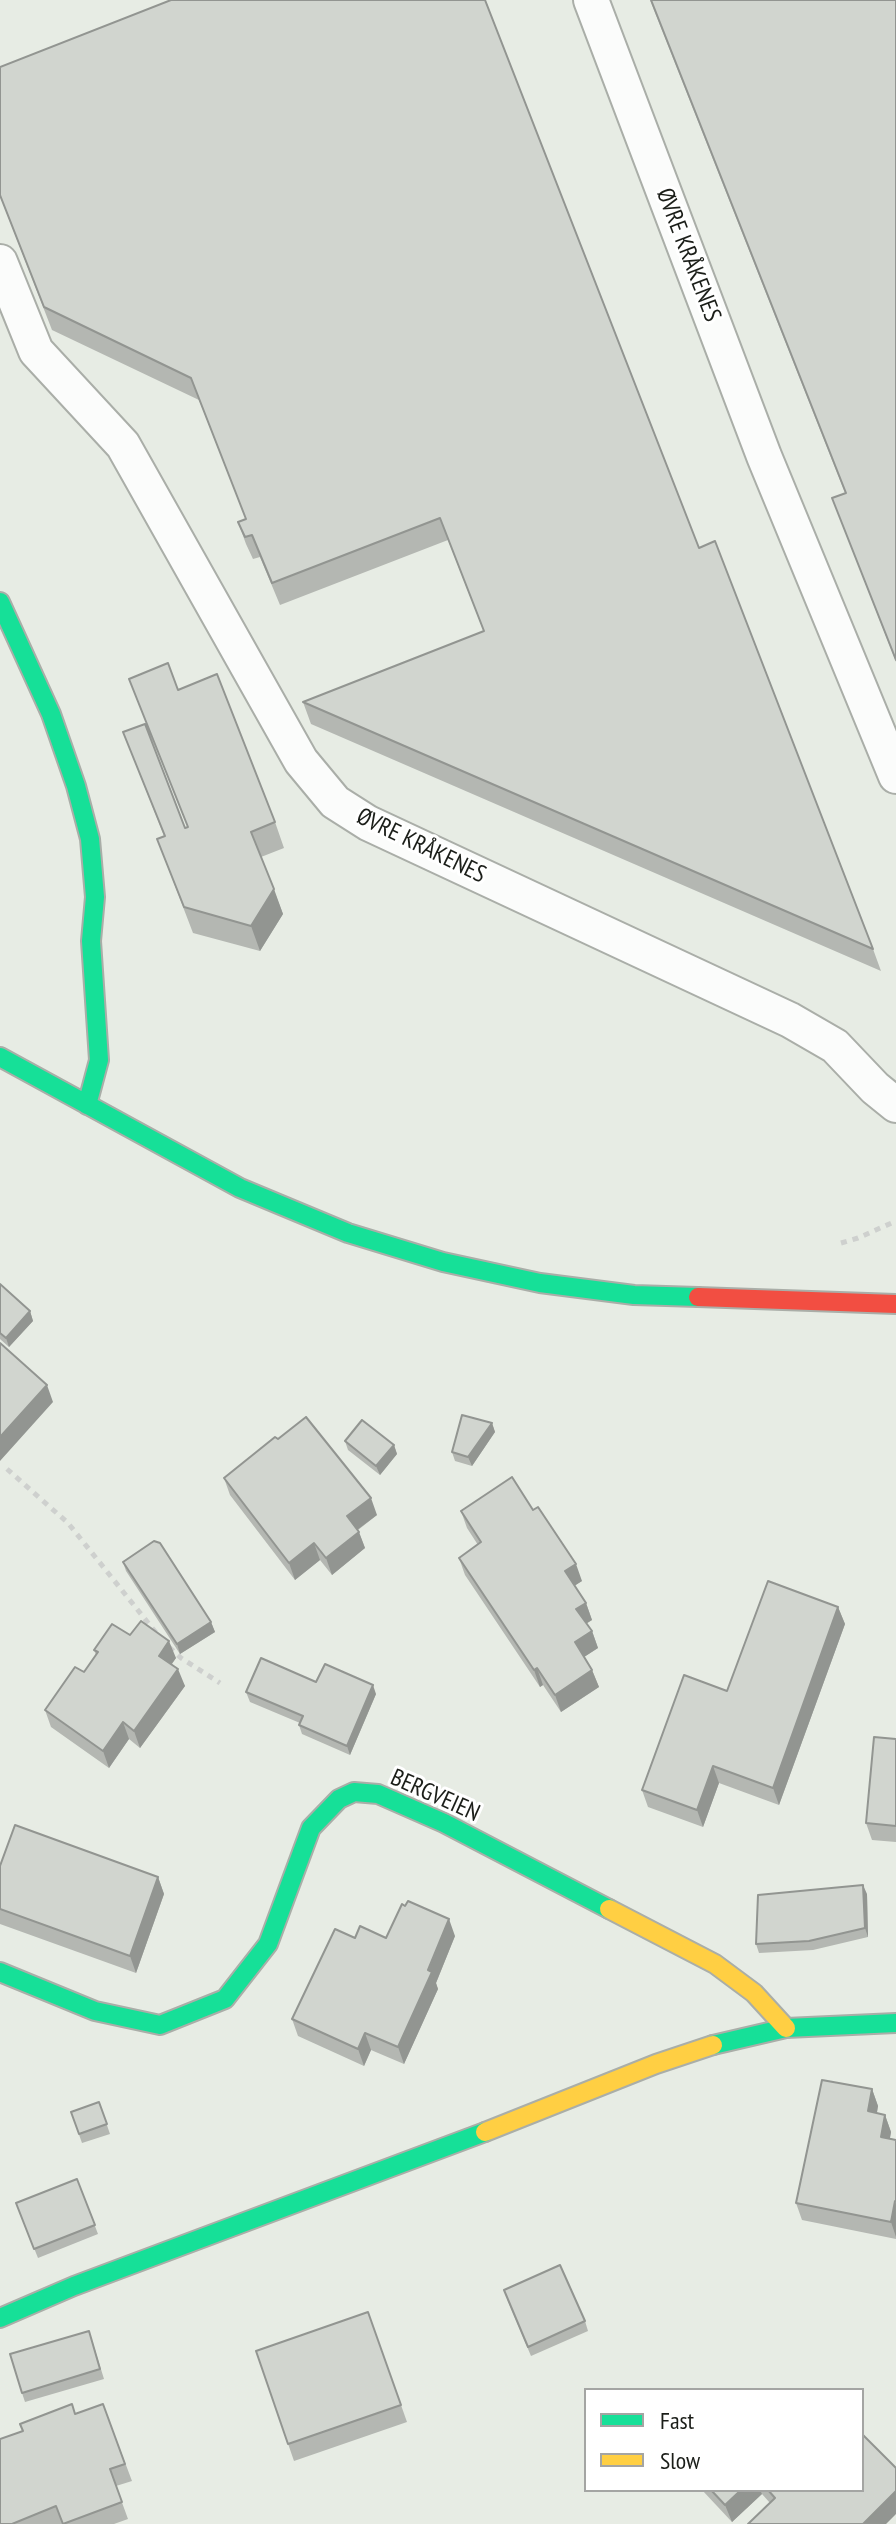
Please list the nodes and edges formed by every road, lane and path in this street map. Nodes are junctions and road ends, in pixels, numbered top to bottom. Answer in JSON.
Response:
{"nodes":[{"id":1,"x":591,"y":0,"type":"edge"},
{"id":2,"x":0,"y":262,"type":"edge"},
{"id":3,"x":0,"y":602,"type":"edge"},
{"id":4,"x":896,"y":776,"type":"edge"},
{"id":5,"x":0,"y":1057,"type":"edge"},
{"id":6,"x":87,"y":1105,"type":"junction"},
{"id":7,"x":896,"y":1105,"type":"edge"},
{"id":8,"x":896,"y":1221,"type":"edge"},
{"id":9,"x":833,"y":1245,"type":"dead end"},
{"id":10,"x":896,"y":1304,"type":"edge"},
{"id":11,"x":7,"y":1469,"type":"dead end"},
{"id":12,"x":220,"y":1683,"type":"dead end"},
{"id":13,"x":0,"y":1972,"type":"edge"},
{"id":14,"x":896,"y":2023,"type":"edge"},
{"id":15,"x":786,"y":2028,"type":"junction"},
{"id":16,"x":0,"y":2318,"type":"edge"}],
"edges":[{"from":1,"to":4,"type":"lane","name":"ØVRE KRÅKENES"},
{"from":2,"to":7,"type":"lane","name":"ØVRE KRÅKENES"},
{"from":3,"to":6,"type":"street"},
{"from":5,"to":6,"type":"street"},
{"from":6,"to":10,"type":"street"},
{"from":8,"to":9,"type":"path"},
{"from":11,"to":12,"type":"path"},
{"from":13,"to":15,"type":"street","name":"BERGVEIEN"},
{"from":14,"to":15,"type":"street"},
{"from":15,"to":16,"type":"street"}]}
